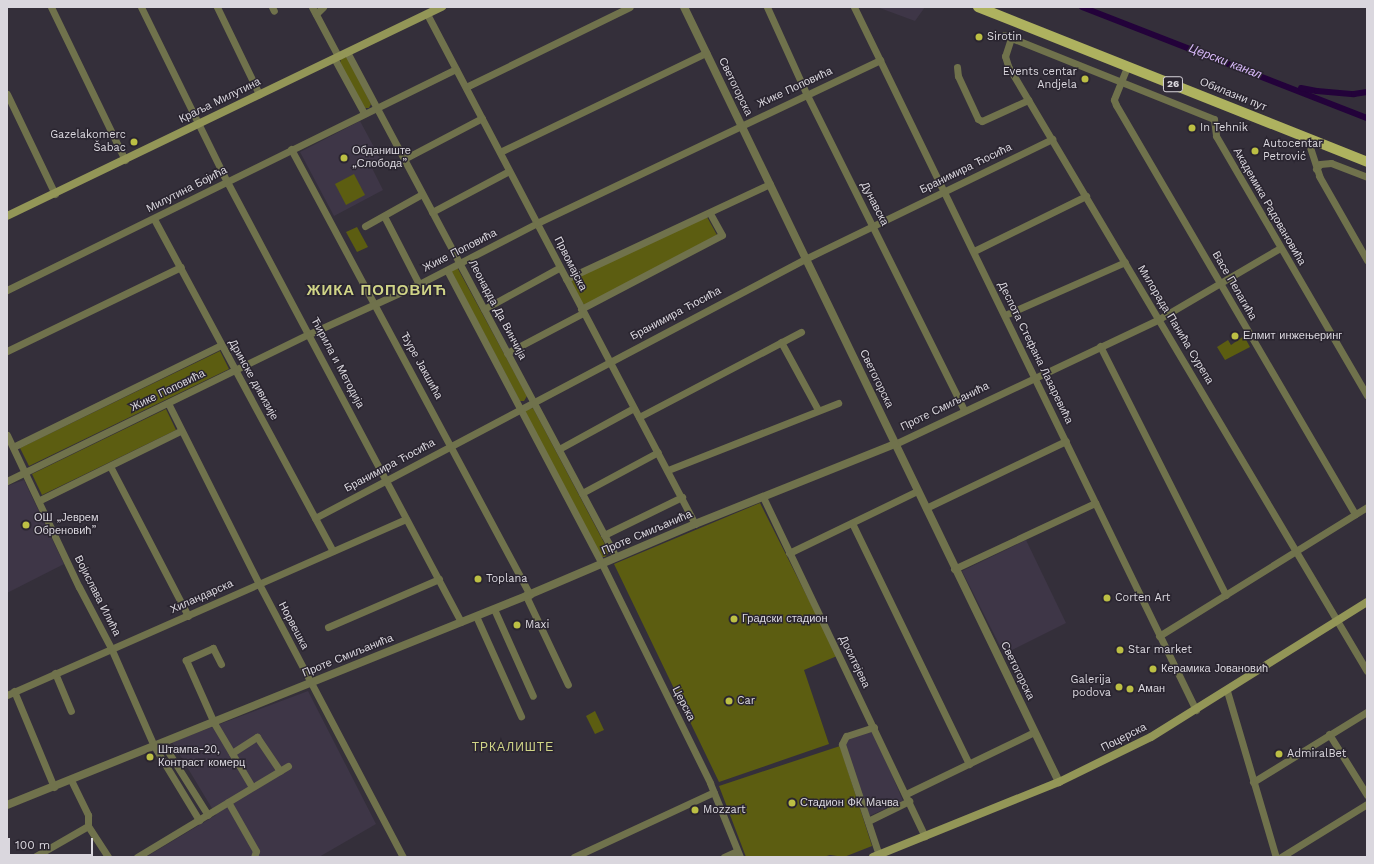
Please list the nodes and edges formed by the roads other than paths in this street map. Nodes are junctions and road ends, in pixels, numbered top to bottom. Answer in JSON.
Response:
{"nodes":[{"id":1,"x":51,"y":7,"type":"edge"},
{"id":2,"x":141,"y":7,"type":"edge"},
{"id":3,"x":217,"y":7,"type":"edge"},
{"id":4,"x":323,"y":7,"type":"edge"},
{"id":5,"x":442,"y":7,"type":"edge"},
{"id":6,"x":630,"y":7,"type":"edge"},
{"id":7,"x":684,"y":7,"type":"edge"},
{"id":8,"x":767,"y":7,"type":"edge"},
{"id":9,"x":854,"y":7,"type":"edge"},
{"id":10,"x":978,"y":7,"type":"edge"},
{"id":11,"x":314,"y":10,"type":"edge"},
{"id":12,"x":427,"y":14,"type":"junction"},
{"id":13,"x":1004,"y":35,"type":"dead end"},
{"id":14,"x":1011,"y":38,"type":"junction"},
{"id":15,"x":347,"y":52,"type":"junction"},
{"id":16,"x":706,"y":53,"type":"junction"},
{"id":17,"x":336,"y":57,"type":"junction"},
{"id":18,"x":880,"y":60,"type":"junction"},
{"id":19,"x":957,"y":66,"type":"dead end"},
{"id":20,"x":1127,"y":66,"type":"junction"},
{"id":21,"x":456,"y":69,"type":"junction"},
{"id":22,"x":1123,"y":82,"type":"junction"},
{"id":23,"x":466,"y":87,"type":"junction"},
{"id":24,"x":7,"y":94,"type":"edge"},
{"id":25,"x":259,"y":94,"type":"junction"},
{"id":26,"x":807,"y":95,"type":"junction"},
{"id":27,"x":1028,"y":100,"type":"junction"},
{"id":28,"x":376,"y":107,"type":"junction"},
{"id":29,"x":364,"y":113,"type":"junction"},
{"id":30,"x":482,"y":118,"type":"junction"},
{"id":31,"x":199,"y":124,"type":"junction"},
{"id":32,"x":742,"y":125,"type":"junction"},
{"id":33,"x":1307,"y":138,"type":"junction"},
{"id":34,"x":1052,"y":140,"type":"junction"},
{"id":35,"x":291,"y":149,"type":"junction"},
{"id":36,"x":500,"y":152,"type":"junction"},
{"id":37,"x":404,"y":159,"type":"junction"},
{"id":38,"x":125,"y":160,"type":"junction"},
{"id":39,"x":1367,"y":162,"type":"edge"},
{"id":40,"x":1317,"y":166,"type":"junction"},
{"id":41,"x":509,"y":171,"type":"junction"},
{"id":42,"x":1367,"y":177,"type":"edge"},
{"id":43,"x":227,"y":182,"type":"junction"},
{"id":44,"x":770,"y":184,"type":"junction"},
{"id":45,"x":946,"y":191,"type":"junction"},
{"id":46,"x":55,"y":194,"type":"junction"},
{"id":47,"x":422,"y":194,"type":"junction"},
{"id":48,"x":1086,"y":196,"type":"junction"},
{"id":49,"x":432,"y":212,"type":"junction"},
{"id":50,"x":710,"y":213,"type":"junction"},
{"id":51,"x":7,"y":216,"type":"edge"},
{"id":52,"x":384,"y":216,"type":"junction"},
{"id":53,"x":154,"y":218,"type":"junction"},
{"id":54,"x":537,"y":224,"type":"junction"},
{"id":55,"x":365,"y":226,"type":"dead end"},
{"id":56,"x":873,"y":226,"type":"junction"},
{"id":57,"x":1280,"y":248,"type":"junction"},
{"id":58,"x":974,"y":251,"type":"junction"},
{"id":59,"x":805,"y":258,"type":"junction"},
{"id":60,"x":1367,"y":260,"type":"edge"},
{"id":61,"x":1124,"y":262,"type":"junction"},
{"id":62,"x":460,"y":263,"type":"junction"},
{"id":63,"x":181,"y":267,"type":"junction"},
{"id":64,"x":559,"y":268,"type":"junction"},
{"id":65,"x":447,"y":270,"type":"junction"},
{"id":66,"x":566,"y":280,"type":"junction"},
{"id":67,"x":419,"y":284,"type":"junction"},
{"id":68,"x":1220,"y":284,"type":"junction"},
{"id":69,"x":7,"y":290,"type":"edge"},
{"id":70,"x":376,"y":304,"type":"junction"},
{"id":71,"x":484,"y":309,"type":"junction"},
{"id":72,"x":582,"y":311,"type":"junction"},
{"id":73,"x":1005,"y":315,"type":"junction"},
{"id":74,"x":1159,"y":319,"type":"junction"},
{"id":75,"x":801,"y":332,"type":"dead end"},
{"id":76,"x":309,"y":334,"type":"junction"},
{"id":77,"x":781,"y":342,"type":"junction"},
{"id":78,"x":221,"y":345,"type":"junction"},
{"id":79,"x":1100,"y":346,"type":"junction"},
{"id":80,"x":7,"y":351,"type":"edge"},
{"id":81,"x":507,"y":354,"type":"junction"},
{"id":82,"x":609,"y":361,"type":"junction"},
{"id":83,"x":235,"y":371,"type":"junction"},
{"id":84,"x":1034,"y":376,"type":"junction"},
{"id":85,"x":1367,"y":395,"type":"edge"},
{"id":86,"x":533,"y":402,"type":"junction"},
{"id":87,"x":168,"y":403,"type":"junction"},
{"id":88,"x":838,"y":403,"type":"dead end"},
{"id":89,"x":634,"y":408,"type":"junction"},
{"id":90,"x":520,"y":409,"type":"junction"},
{"id":91,"x":818,"y":410,"type":"junction"},
{"id":92,"x":964,"y":410,"type":"junction"},
{"id":93,"x":639,"y":417,"type":"junction"},
{"id":94,"x":180,"y":431,"type":"junction"},
{"id":95,"x":7,"y":435,"type":"edge"},
{"id":96,"x":1066,"y":441,"type":"junction"},
{"id":97,"x":895,"y":444,"type":"junction"},
{"id":98,"x":453,"y":446,"type":"junction"},
{"id":99,"x":13,"y":447,"type":"junction"},
{"id":100,"x":558,"y":449,"type":"junction"},
{"id":101,"x":658,"y":452,"type":"junction"},
{"id":102,"x":110,"y":466,"type":"junction"},
{"id":103,"x":668,"y":470,"type":"junction"},
{"id":104,"x":26,"y":472,"type":"junction"},
{"id":105,"x":7,"y":481,"type":"edge"},
{"id":106,"x":386,"y":481,"type":"junction"},
{"id":107,"x":917,"y":491,"type":"junction"},
{"id":108,"x":582,"y":493,"type":"junction"},
{"id":109,"x":682,"y":497,"type":"junction"},
{"id":110,"x":763,"y":497,"type":"junction"},
{"id":111,"x":40,"y":500,"type":"junction"},
{"id":112,"x":1095,"y":503,"type":"junction"},
{"id":113,"x":1351,"y":507,"type":"junction"},
{"id":114,"x":926,"y":508,"type":"junction"},
{"id":115,"x":1365,"y":508,"type":"edge"},
{"id":116,"x":1355,"y":514,"type":"junction"},
{"id":117,"x":315,"y":518,"type":"junction"},
{"id":118,"x":406,"y":519,"type":"junction"},
{"id":119,"x":1346,"y":520,"type":"junction"},
{"id":120,"x":852,"y":523,"type":"junction"},
{"id":121,"x":696,"y":524,"type":"junction"},
{"id":122,"x":604,"y":535,"type":"junction"},
{"id":123,"x":333,"y":551,"type":"junction"},
{"id":124,"x":1296,"y":552,"type":"junction"},
{"id":125,"x":789,"y":553,"type":"junction"},
{"id":126,"x":616,"y":558,"type":"junction"},
{"id":127,"x":602,"y":564,"type":"junction"},
{"id":128,"x":954,"y":569,"type":"junction"},
{"id":129,"x":439,"y":579,"type":"junction"},
{"id":130,"x":259,"y":584,"type":"junction"},
{"id":131,"x":528,"y":595,"type":"junction"},
{"id":132,"x":1226,"y":595,"type":"junction"},
{"id":133,"x":1367,"y":602,"type":"edge"},
{"id":134,"x":494,"y":609,"type":"junction"},
{"id":135,"x":188,"y":616,"type":"junction"},
{"id":136,"x":476,"y":616,"type":"junction"},
{"id":137,"x":1337,"y":621,"type":"junction"},
{"id":138,"x":461,"y":622,"type":"junction"},
{"id":139,"x":328,"y":627,"type":"dead end"},
{"id":140,"x":1159,"y":636,"type":"junction"},
{"id":141,"x":111,"y":648,"type":"junction"},
{"id":142,"x":221,"y":664,"type":"dead end"},
{"id":143,"x":1367,"y":671,"type":"edge"},
{"id":144,"x":55,"y":674,"type":"junction"},
{"id":145,"x":311,"y":683,"type":"junction"},
{"id":146,"x":568,"y":685,"type":"dead end"},
{"id":147,"x":1227,"y":691,"type":"junction"},
{"id":148,"x":10,"y":693,"type":"edge"},
{"id":149,"x":533,"y":696,"type":"dead end"},
{"id":150,"x":1196,"y":710,"type":"junction"},
{"id":151,"x":71,"y":711,"type":"dead end"},
{"id":152,"x":1367,"y":712,"type":"edge"},
{"id":153,"x":521,"y":716,"type":"dead end"},
{"id":154,"x":214,"y":723,"type":"junction"},
{"id":155,"x":874,"y":727,"type":"junction"},
{"id":156,"x":1034,"y":732,"type":"junction"},
{"id":157,"x":1329,"y":734,"type":"junction"},
{"id":158,"x":158,"y":744,"type":"junction"},
{"id":159,"x":232,"y":753,"type":"junction"},
{"id":160,"x":968,"y":764,"type":"junction"},
{"id":161,"x":288,"y":766,"type":"dead end"},
{"id":162,"x":280,"y":771,"type":"junction"},
{"id":163,"x":71,"y":780,"type":"junction"},
{"id":164,"x":1059,"y":782,"type":"junction"},
{"id":165,"x":1253,"y":782,"type":"junction"},
{"id":166,"x":54,"y":787,"type":"junction"},
{"id":167,"x":252,"y":787,"type":"junction"},
{"id":168,"x":714,"y":792,"type":"junction"},
{"id":169,"x":1367,"y":795,"type":"edge"},
{"id":170,"x":908,"y":798,"type":"junction"},
{"id":171,"x":228,"y":802,"type":"junction"},
{"id":172,"x":1367,"y":804,"type":"edge"},
{"id":173,"x":7,"y":805,"type":"edge"},
{"id":174,"x":208,"y":815,"type":"junction"},
{"id":175,"x":199,"y":820,"type":"junction"},
{"id":176,"x":868,"y":821,"type":"junction"},
{"id":177,"x":88,"y":826,"type":"junction"},
{"id":178,"x":925,"y":836,"type":"junction"},
{"id":179,"x":738,"y":854,"type":"edge"},
{"id":180,"x":876,"y":856,"type":"edge"},
{"id":181,"x":34,"y":857,"type":"edge"},
{"id":182,"x":108,"y":857,"type":"edge"},
{"id":183,"x":137,"y":857,"type":"edge"},
{"id":184,"x":254,"y":857,"type":"edge"},
{"id":185,"x":403,"y":857,"type":"edge"},
{"id":186,"x":574,"y":857,"type":"edge"},
{"id":187,"x":724,"y":857,"type":"edge"},
{"id":188,"x":1276,"y":857,"type":"edge"},
{"id":189,"x":1281,"y":857,"type":"edge"}],
"edges":[{"from":1,"to":38,"type":"street"},
{"from":2,"to":31,"type":"street","name":"Ћирила и Методија"},
{"from":3,"to":25,"type":"street"},
{"from":4,"to":11,"type":"street"},
{"from":5,"to":12,"type":"main road","name":"Краља Милутина"},
{"from":6,"to":23,"type":"street"},
{"from":7,"to":16,"type":"street","name":"Светогорска"},
{"from":8,"to":26,"type":"street","name":"Дунавска"},
{"from":9,"to":18,"type":"street","name":"Деспота Стефана Лазаревића"},
{"from":10,"to":20,"type":"main road","name":"Обилазни пут","number":"26"},
{"from":11,"to":17,"type":"street"},
{"from":12,"to":15,"type":"main road","name":"Краља Милутина"},
{"from":12,"to":21,"type":"street","name":"Првомајска"},
{"from":13,"to":14,"type":"street","name":"Академика Радовановића"},
{"from":14,"to":22,"type":"street","name":"Академика Радовановића"},
{"from":14,"to":27,"type":"street","name":"Милорада Панића Сурепа"},
{"from":15,"to":17,"type":"main road","name":"Краља Милутина"},
{"from":15,"to":28,"type":"street","name":"Леонарда Да Винчија"},
{"from":16,"to":32,"type":"street","name":"Светогорска"},
{"from":16,"to":36,"type":"street"},
{"from":17,"to":25,"type":"main road","name":"Краља Милутина"},
{"from":17,"to":29,"type":"street"},
{"from":18,"to":26,"type":"street","name":"Жике Поповића"},
{"from":18,"to":45,"type":"street","name":"Деспота Стефана Лазаревића"},
{"from":19,"to":27,"type":"street"},
{"from":20,"to":22,"type":"street","name":"Васе Пелагића"},
{"from":20,"to":33,"type":"main road","name":"Обилазни пут","number":"26"},
{"from":21,"to":23,"type":"street","name":"Првомајска"},
{"from":21,"to":28,"type":"street","name":"Милутина Бојића"},
{"from":22,"to":57,"type":"street","name":"Академика Радовановића"},
{"from":22,"to":68,"type":"street","name":"Васе Пелагића"},
{"from":23,"to":30,"type":"street","name":"Првомајска"},
{"from":24,"to":46,"type":"street"},
{"from":25,"to":31,"type":"main road","name":"Краља Милутина"},
{"from":26,"to":32,"type":"street","name":"Жике Поповића"},
{"from":26,"to":56,"type":"street","name":"Дунавска"},
{"from":27,"to":34,"type":"street","name":"Милорада Панића Сурепа"},
{"from":28,"to":29,"type":"street","name":"Милутина Бојића"},
{"from":28,"to":37,"type":"street","name":"Леонарда Да Винчија"},
{"from":29,"to":35,"type":"street","name":"Милутина Бојића"},
{"from":30,"to":36,"type":"street","name":"Првомајска"},
{"from":30,"to":37,"type":"street"},
{"from":31,"to":38,"type":"main road","name":"Краља Милутина"},
{"from":31,"to":43,"type":"street","name":"Ћирила и Методија"},
{"from":32,"to":44,"type":"street","name":"Светогорска"},
{"from":32,"to":54,"type":"street","name":"Жике Поповића"},
{"from":33,"to":39,"type":"main road","name":"Обилазни пут","number":"26"},
{"from":33,"to":40,"type":"street"},
{"from":34,"to":45,"type":"street","name":"Бранимира Ћосића"},
{"from":34,"to":48,"type":"street","name":"Милорада Панића Сурепа"},
{"from":35,"to":43,"type":"street","name":"Милутина Бојића"},
{"from":35,"to":70,"type":"street","name":"Ђуре Јакшића"},
{"from":36,"to":41,"type":"street","name":"Првомајска"},
{"from":37,"to":47,"type":"street","name":"Леонарда Да Винчија"},
{"from":38,"to":46,"type":"main road","name":"Краља Милутина"},
{"from":40,"to":42,"type":"street"},
{"from":40,"to":60,"type":"street"},
{"from":41,"to":49,"type":"street"},
{"from":41,"to":54,"type":"street","name":"Првомајска"},
{"from":43,"to":53,"type":"street","name":"Милутина Бојића"},
{"from":43,"to":76,"type":"street","name":"Ћирила и Методија"},
{"from":44,"to":50,"type":"street"},
{"from":44,"to":59,"type":"street","name":"Светогорска"},
{"from":45,"to":56,"type":"street","name":"Бранимира Ћосића"},
{"from":45,"to":58,"type":"street","name":"Деспота Стефана Лазаревића"},
{"from":46,"to":51,"type":"main road","name":"Краља Милутина"},
{"from":47,"to":49,"type":"street","name":"Леонарда Да Винчија"},
{"from":47,"to":52,"type":"street"},
{"from":48,"to":58,"type":"street"},
{"from":48,"to":61,"type":"street","name":"Милорада Панића Сурепа"},
{"from":49,"to":62,"type":"street","name":"Леонарда Да Винчија"},
{"from":50,"to":66,"type":"street"},
{"from":50,"to":72,"type":"street"},
{"from":52,"to":55,"type":"street"},
{"from":52,"to":67,"type":"street"},
{"from":53,"to":63,"type":"street","name":"Дринске дивизије"},
{"from":53,"to":69,"type":"street","name":"Милутина Бојића"},
{"from":54,"to":62,"type":"street","name":"Жике Поповића"},
{"from":54,"to":64,"type":"street","name":"Првомајска"},
{"from":56,"to":59,"type":"street","name":"Бранимира Ћосића"},
{"from":56,"to":92,"type":"street","name":"Дунавска"},
{"from":57,"to":68,"type":"street","name":"Проте Смиљанића"},
{"from":57,"to":85,"type":"street","name":"Академика Радовановића"},
{"from":58,"to":73,"type":"street","name":"Деспота Стефана Лазаревића"},
{"from":59,"to":82,"type":"street","name":"Бранимира Ћосића"},
{"from":59,"to":97,"type":"street","name":"Светогорска"},
{"from":61,"to":73,"type":"street"},
{"from":61,"to":74,"type":"street","name":"Милорада Панића Сурепа"},
{"from":62,"to":65,"type":"street","name":"Жике Поповића"},
{"from":62,"to":71,"type":"street","name":"Леонарда Да Винчија"},
{"from":63,"to":78,"type":"street","name":"Дринске дивизије"},
{"from":63,"to":80,"type":"street"},
{"from":64,"to":66,"type":"street","name":"Првомајска"},
{"from":64,"to":71,"type":"street"},
{"from":65,"to":67,"type":"street","name":"Жике Поповића"},
{"from":65,"to":90,"type":"street"},
{"from":66,"to":72,"type":"street","name":"Првомајска"},
{"from":67,"to":70,"type":"street","name":"Жике Поповића"},
{"from":68,"to":74,"type":"street","name":"Проте Смиљанића"},
{"from":68,"to":113,"type":"street","name":"Васе Пелагића"},
{"from":70,"to":76,"type":"street","name":"Жике Поповића"},
{"from":70,"to":98,"type":"street","name":"Ђуре Јакшића"},
{"from":71,"to":81,"type":"street","name":"Леонарда Да Винчија"},
{"from":72,"to":81,"type":"street"},
{"from":72,"to":82,"type":"street","name":"Првомајска"},
{"from":73,"to":84,"type":"street","name":"Деспота Стефана Лазаревића"},
{"from":74,"to":79,"type":"street","name":"Проте Смиљанића"},
{"from":74,"to":124,"type":"street","name":"Милорада Панића Сурепа"},
{"from":75,"to":77,"type":"street"},
{"from":76,"to":83,"type":"street","name":"Жике Поповића"},
{"from":76,"to":106,"type":"street","name":"Ћирила и Методија"},
{"from":77,"to":91,"type":"street"},
{"from":77,"to":93,"type":"street"},
{"from":78,"to":83,"type":"street","name":"Дринске дивизије"},
{"from":78,"to":99,"type":"street"},
{"from":79,"to":84,"type":"street","name":"Проте Смиљанића"},
{"from":79,"to":132,"type":"street"},
{"from":81,"to":86,"type":"street","name":"Леонарда Да Винчија"},
{"from":82,"to":86,"type":"street","name":"Бранимира Ћосића"},
{"from":82,"to":89,"type":"street","name":"Првомајска"},
{"from":83,"to":87,"type":"street","name":"Жике Поповића"},
{"from":83,"to":117,"type":"street","name":"Дринске дивизије"},
{"from":84,"to":92,"type":"street","name":"Проте Смиљанића"},
{"from":84,"to":96,"type":"street","name":"Деспота Стефана Лазаревића"},
{"from":86,"to":90,"type":"street","name":"Бранимира Ћосића"},
{"from":86,"to":100,"type":"street","name":"Леонарда Да Винчија"},
{"from":87,"to":94,"type":"street","name":"Норвешка"},
{"from":87,"to":104,"type":"street","name":"Жике Поповића"},
{"from":88,"to":91,"type":"street"},
{"from":89,"to":93,"type":"street","name":"Првомајска"},
{"from":89,"to":100,"type":"street"},
{"from":90,"to":98,"type":"street","name":"Бранимира Ћосића"},
{"from":90,"to":127,"type":"street"},
{"from":91,"to":103,"type":"street"},
{"from":92,"to":97,"type":"street","name":"Проте Смиљанића"},
{"from":93,"to":101,"type":"street","name":"Првомајска"},
{"from":94,"to":102,"type":"street"},
{"from":94,"to":130,"type":"street","name":"Норвешка"},
{"from":95,"to":99,"type":"street","name":"Војислава Илића"},
{"from":96,"to":112,"type":"street","name":"Деспота Стефана Лазаревића"},
{"from":96,"to":114,"type":"street"},
{"from":97,"to":107,"type":"street","name":"Светогорска"},
{"from":97,"to":110,"type":"street","name":"Проте Смиљанића"},
{"from":98,"to":106,"type":"street","name":"Бранимира Ћосића"},
{"from":98,"to":131,"type":"street","name":"Ђуре Јакшића"},
{"from":99,"to":104,"type":"street","name":"Војислава Илића"},
{"from":100,"to":108,"type":"street","name":"Леонарда Да Винчија"},
{"from":101,"to":103,"type":"street","name":"Првомајска"},
{"from":101,"to":108,"type":"street"},
{"from":102,"to":111,"type":"street"},
{"from":102,"to":135,"type":"street"},
{"from":103,"to":109,"type":"street","name":"Првомајска"},
{"from":104,"to":105,"type":"street","name":"Жике Поповића"},
{"from":104,"to":111,"type":"street","name":"Војислава Илића"},
{"from":106,"to":117,"type":"street","name":"Бранимира Ћосића"},
{"from":106,"to":118,"type":"street","name":"Ћирила и Методија"},
{"from":107,"to":114,"type":"street","name":"Светогорска"},
{"from":107,"to":120,"type":"street"},
{"from":108,"to":122,"type":"street","name":"Леонарда Да Винчија"},
{"from":109,"to":121,"type":"street","name":"Првомајска"},
{"from":109,"to":122,"type":"street"},
{"from":110,"to":121,"type":"street","name":"Проте Смиљанића"},
{"from":110,"to":125,"type":"street","name":"Доситејева"},
{"from":111,"to":141,"type":"street","name":"Војислава Илића"},
{"from":112,"to":128,"type":"street"},
{"from":112,"to":140,"type":"street","name":"Деспота Стефана Лазаревића"},
{"from":113,"to":115,"type":"street"},
{"from":113,"to":116,"type":"street","name":"Васе Пелагића"},
{"from":113,"to":119,"type":"street"},
{"from":114,"to":128,"type":"street","name":"Светогорска"},
{"from":115,"to":116,"type":"street"},
{"from":116,"to":119,"type":"street"},
{"from":117,"to":123,"type":"street","name":"Дринске дивизије"},
{"from":118,"to":123,"type":"street","name":"Хиландарска"},
{"from":118,"to":129,"type":"street","name":"Ћирила и Методија"},
{"from":119,"to":124,"type":"street"},
{"from":120,"to":125,"type":"street"},
{"from":120,"to":160,"type":"street"},
{"from":121,"to":126,"type":"street","name":"Проте Смиљанића"},
{"from":122,"to":126,"type":"street","name":"Леонарда Да Винчија"},
{"from":123,"to":130,"type":"street","name":"Хиландарска"},
{"from":124,"to":132,"type":"street"},
{"from":124,"to":137,"type":"street","name":"Милорада Панића Сурепа"},
{"from":125,"to":155,"type":"street","name":"Доситејева"},
{"from":126,"to":127,"type":"street","name":"Проте Смиљанића"},
{"from":127,"to":131,"type":"street","name":"Проте Смиљанића"},
{"from":127,"to":168,"type":"street","name":"Церска"},
{"from":128,"to":156,"type":"street","name":"Светогорска"},
{"from":129,"to":138,"type":"street","name":"Ћирила и Методија"},
{"from":129,"to":139,"type":"street"},
{"from":130,"to":135,"type":"street","name":"Хиландарска"},
{"from":130,"to":145,"type":"street","name":"Норвешка"},
{"from":131,"to":134,"type":"street","name":"Проте Смиљанића"},
{"from":131,"to":146,"type":"street","name":"Ђуре Јакшића"},
{"from":132,"to":140,"type":"street"},
{"from":133,"to":137,"type":"main road","name":"Поцерска"},
{"from":134,"to":136,"type":"street","name":"Проте Смиљанића"},
{"from":134,"to":149,"type":"street"},
{"from":135,"to":141,"type":"street","name":"Хиландарска"},
{"from":136,"to":138,"type":"street","name":"Проте Смиљанића"},
{"from":136,"to":153,"type":"street"},
{"from":137,"to":143,"type":"street","name":"Милорада Панића Сурепа"},
{"from":137,"to":147,"type":"main road","name":"Поцерска"},
{"from":138,"to":145,"type":"street","name":"Проте Смиљанића"},
{"from":140,"to":150,"type":"street","name":"Деспота Стефана Лазаревића"},
{"from":141,"to":144,"type":"street","name":"Хиландарска"},
{"from":141,"to":158,"type":"street","name":"Војислава Илића"},
{"from":142,"to":154,"type":"street"},
{"from":144,"to":148,"type":"street","name":"Хиландарска"},
{"from":144,"to":151,"type":"street"},
{"from":145,"to":154,"type":"street","name":"Проте Смиљанића"},
{"from":145,"to":185,"type":"street","name":"Норвешка"},
{"from":147,"to":150,"type":"main road","name":"Поцерска"},
{"from":147,"to":165,"type":"street"},
{"from":148,"to":166,"type":"street"},
{"from":150,"to":164,"type":"main road","name":"Поцерска"},
{"from":152,"to":157,"type":"street"},
{"from":154,"to":158,"type":"street","name":"Проте Смиљанића"},
{"from":154,"to":159,"type":"street"},
{"from":155,"to":170,"type":"street","name":"Доситејева"},
{"from":155,"to":176,"type":"street"},
{"from":156,"to":160,"type":"street"},
{"from":156,"to":164,"type":"street","name":"Светогорска"},
{"from":157,"to":165,"type":"street"},
{"from":157,"to":169,"type":"street"},
{"from":158,"to":163,"type":"street","name":"Проте Смиљанића"},
{"from":158,"to":174,"type":"street"},
{"from":158,"to":175,"type":"street"},
{"from":159,"to":162,"type":"street"},
{"from":159,"to":167,"type":"street"},
{"from":160,"to":170,"type":"street"},
{"from":161,"to":162,"type":"street"},
{"from":162,"to":167,"type":"street"},
{"from":163,"to":166,"type":"street","name":"Проте Смиљанића"},
{"from":163,"to":177,"type":"street"},
{"from":164,"to":178,"type":"main road","name":"Поцерска"},
{"from":165,"to":188,"type":"street"},
{"from":166,"to":173,"type":"street","name":"Проте Смиљанића"},
{"from":167,"to":171,"type":"street"},
{"from":168,"to":179,"type":"street","name":"Церска"},
{"from":168,"to":186,"type":"street"},
{"from":170,"to":176,"type":"street"},
{"from":170,"to":178,"type":"street","name":"Доситејева"},
{"from":171,"to":174,"type":"street"},
{"from":171,"to":184,"type":"street"},
{"from":172,"to":189,"type":"street"},
{"from":174,"to":175,"type":"street"},
{"from":175,"to":183,"type":"street"},
{"from":176,"to":180,"type":"street"},
{"from":177,"to":181,"type":"street"},
{"from":177,"to":182,"type":"street"},
{"from":178,"to":180,"type":"main road","name":"Поцерска"},
{"from":179,"to":187,"type":"street"}]}
